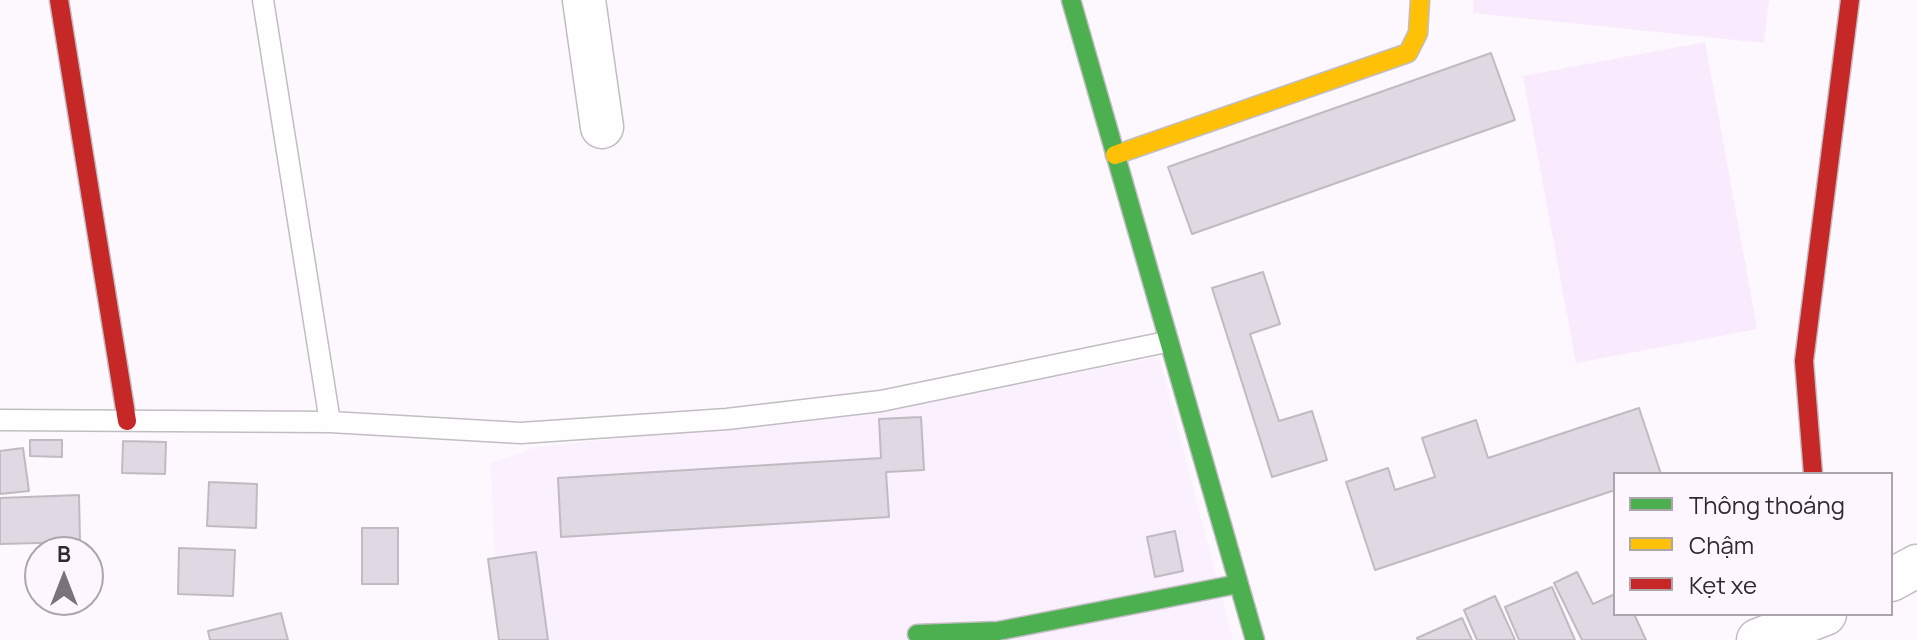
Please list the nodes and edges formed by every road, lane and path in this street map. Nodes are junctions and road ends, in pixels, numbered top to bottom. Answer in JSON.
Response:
{"nodes":[{"id":1,"x":59,"y":0,"type":"edge"},
{"id":2,"x":263,"y":0,"type":"edge"},
{"id":3,"x":584,"y":0,"type":"edge"},
{"id":4,"x":1071,"y":0,"type":"edge"},
{"id":5,"x":1420,"y":0,"type":"edge"},
{"id":6,"x":1850,"y":0,"type":"edge"},
{"id":7,"x":602,"y":127,"type":"dead end"},
{"id":8,"x":1115,"y":155,"type":"junction"},
{"id":9,"x":1166,"y":342,"type":"junction"},
{"id":10,"x":0,"y":420,"type":"edge"},
{"id":11,"x":127,"y":421,"type":"junction"},
{"id":12,"x":330,"y":422,"type":"junction"},
{"id":13,"x":1813,"y":472,"type":"edge"},
{"id":14,"x":1917,"y":566,"type":"edge"},
{"id":15,"x":1893,"y":579,"type":"edge"},
{"id":16,"x":1238,"y":584,"type":"junction"},
{"id":17,"x":1820,"y":616,"type":"edge"},
{"id":18,"x":917,"y":634,"type":"dead end"},
{"id":19,"x":1255,"y":640,"type":"edge"},
{"id":20,"x":1760,"y":640,"type":"edge"}],
"edges":[{"from":1,"to":11,"type":"street"},
{"from":2,"to":12,"type":"lane"},
{"from":3,"to":7,"type":"street"},
{"from":4,"to":8,"type":"street"},
{"from":5,"to":8,"type":"street"},
{"from":6,"to":13,"type":"street"},
{"from":8,"to":9,"type":"street"},
{"from":9,"to":12,"type":"lane"},
{"from":9,"to":16,"type":"street"},
{"from":10,"to":11,"type":"lane"},
{"from":11,"to":12,"type":"lane"},
{"from":14,"to":15,"type":"street"},
{"from":16,"to":18,"type":"street"},
{"from":16,"to":19,"type":"street"},
{"from":17,"to":20,"type":"street"}]}
